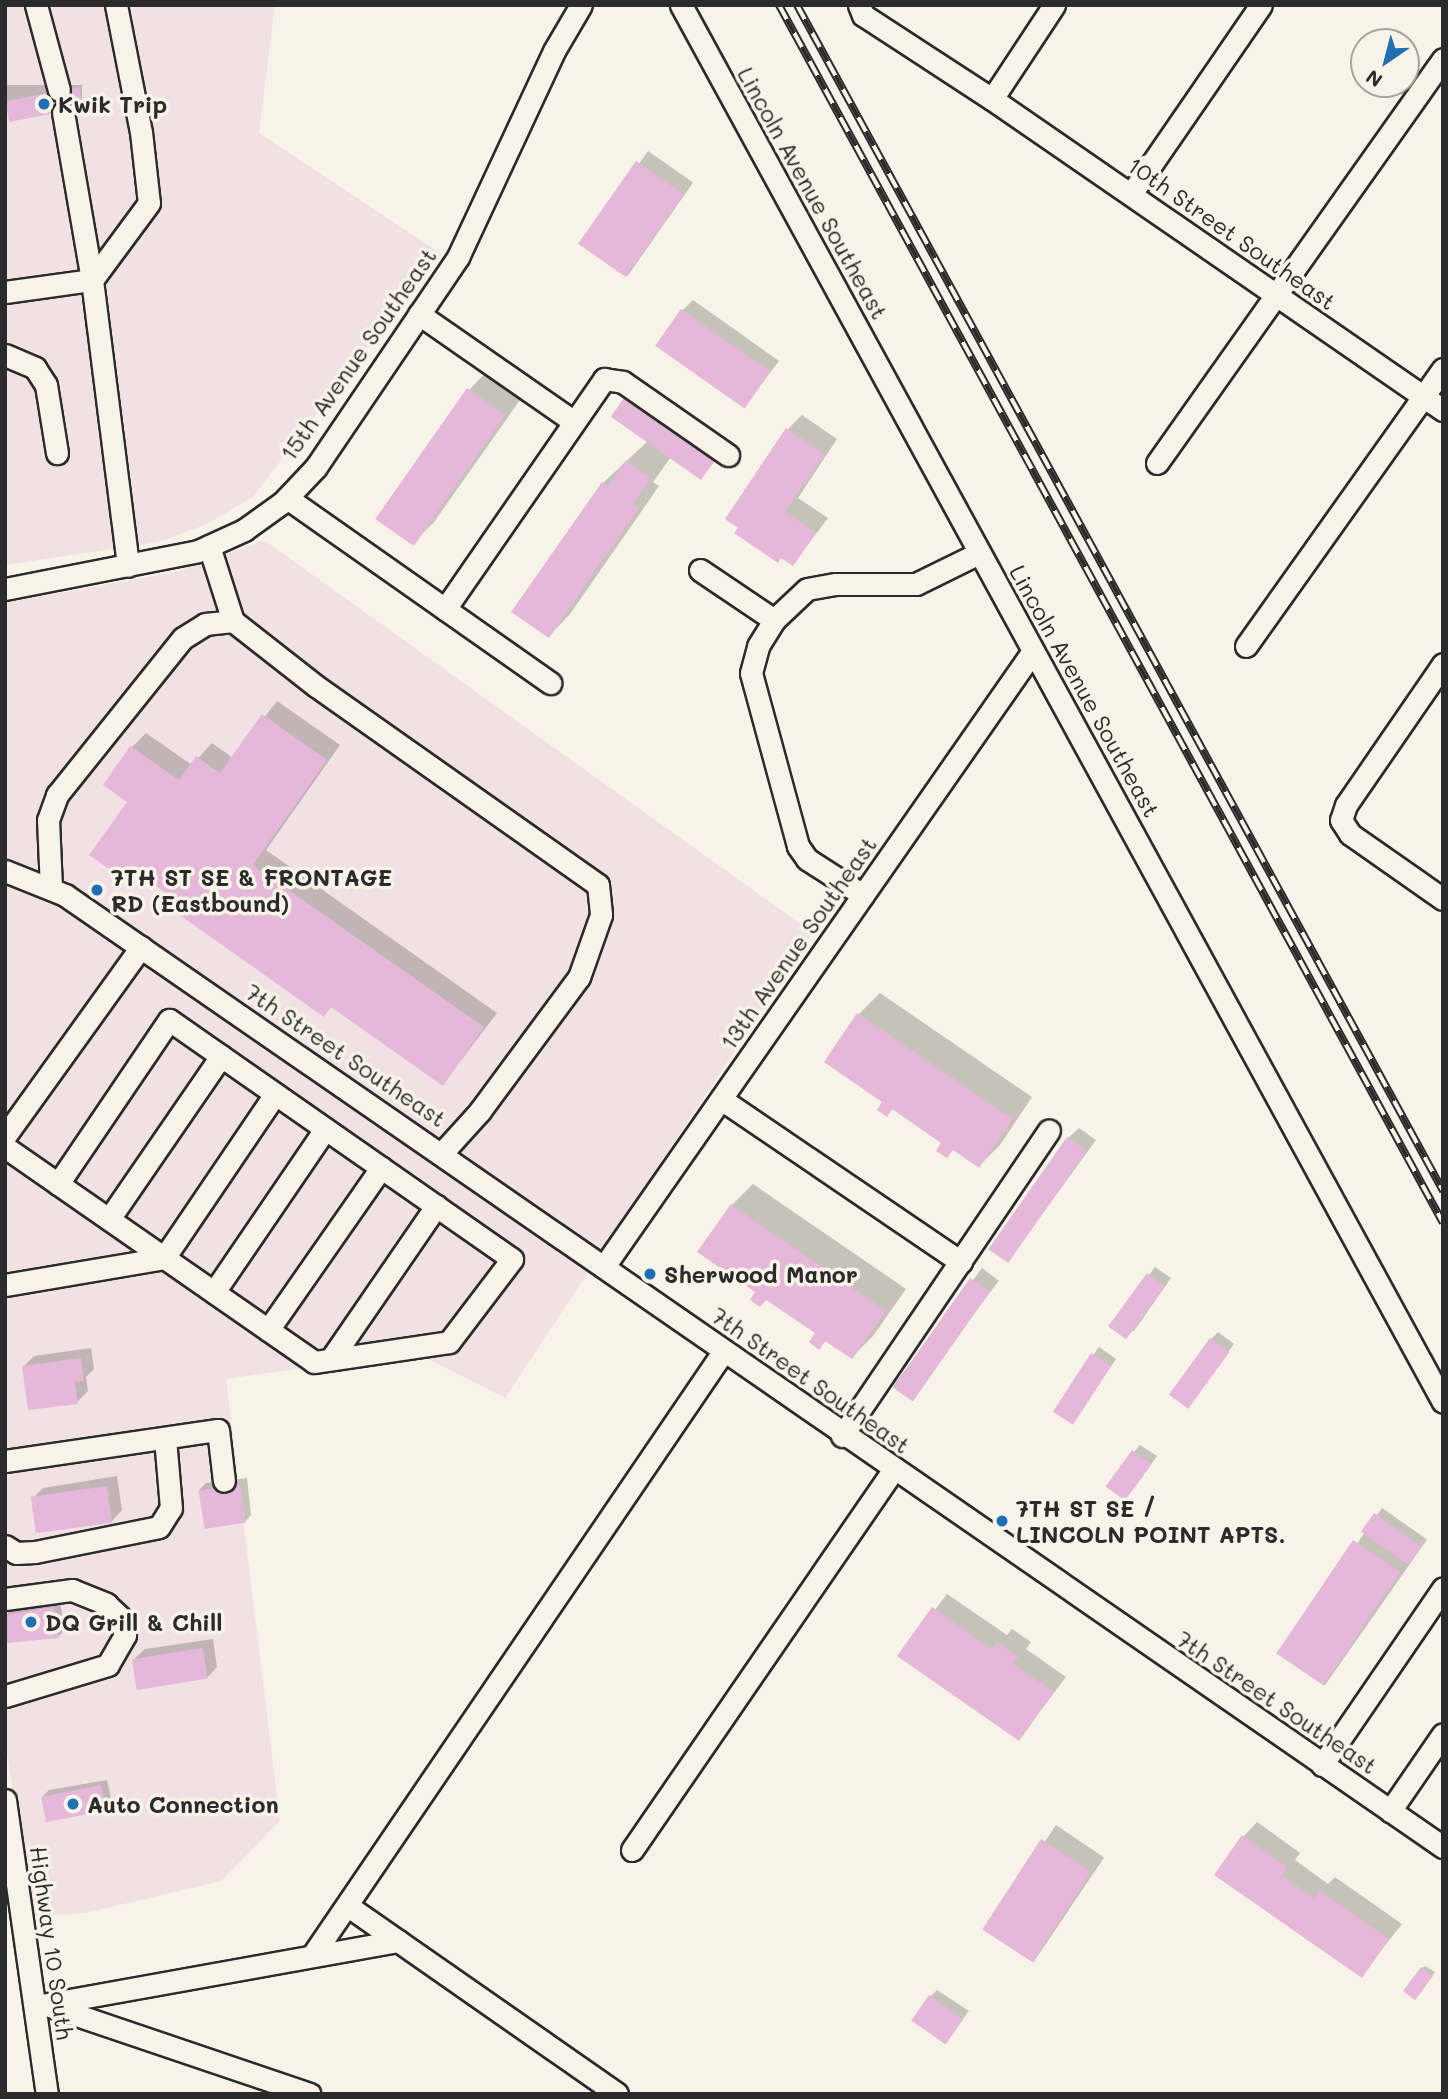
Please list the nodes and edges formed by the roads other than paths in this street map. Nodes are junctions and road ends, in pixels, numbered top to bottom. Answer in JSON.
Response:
{"nodes":[{"id":1,"x":36,"y":5,"type":"edge"},
{"id":2,"x":116,"y":5,"type":"edge"},
{"id":3,"x":581,"y":5,"type":"edge"},
{"id":4,"x":681,"y":5,"type":"edge"},
{"id":5,"x":859,"y":5,"type":"edge"},
{"id":6,"x":1054,"y":5,"type":"edge"},
{"id":7,"x":1261,"y":5,"type":"edge"},
{"id":8,"x":1443,"y":59,"type":"edge"},
{"id":9,"x":59,"y":90,"type":"dead end"},
{"id":10,"x":992,"y":99,"type":"junction"},
{"id":11,"x":63,"y":112,"type":"dead end"},
{"id":12,"x":1131,"y":194,"type":"junction"},
{"id":13,"x":92,"y":280,"type":"junction"},
{"id":14,"x":5,"y":292,"type":"edge"},
{"id":15,"x":1275,"y":294,"type":"junction"},
{"id":16,"x":419,"y":314,"type":"junction"},
{"id":17,"x":5,"y":355,"type":"edge"},
{"id":18,"x":1443,"y":369,"type":"edge"},
{"id":19,"x":5,"y":370,"type":"edge"},
{"id":20,"x":1424,"y":397,"type":"junction"},
{"id":21,"x":1443,"y":410,"type":"edge"},
{"id":22,"x":573,"y":421,"type":"junction"},
{"id":23,"x":728,"y":455,"type":"dead end"},
{"id":24,"x":1157,"y":463,"type":"dead end"},
{"id":25,"x":287,"y":498,"type":"junction"},
{"id":26,"x":209,"y":546,"type":"junction"},
{"id":27,"x":979,"y":553,"type":"junction"},
{"id":28,"x":128,"y":566,"type":"junction"},
{"id":29,"x":700,"y":570,"type":"dead end"},
{"id":30,"x":5,"y":589,"type":"edge"},
{"id":31,"x":445,"y":609,"type":"junction"},
{"id":32,"x":774,"y":620,"type":"junction"},
{"id":33,"x":233,"y":621,"type":"junction"},
{"id":34,"x":1246,"y":646,"type":"dead end"},
{"id":35,"x":1033,"y":651,"type":"junction"},
{"id":36,"x":1443,"y":664,"type":"edge"},
{"id":37,"x":550,"y":682,"type":"dead end"},
{"id":38,"x":5,"y":871,"type":"edge"},
{"id":39,"x":51,"y":888,"type":"junction"},
{"id":40,"x":863,"y":895,"type":"junction"},
{"id":41,"x":1443,"y":899,"type":"edge"},
{"id":42,"x":141,"y":947,"type":"junction"},
{"id":43,"x":221,"y":1056,"type":"junction"},
{"id":44,"x":275,"y":1094,"type":"junction"},
{"id":45,"x":721,"y":1098,"type":"junction"},
{"id":46,"x":325,"y":1129,"type":"junction"},
{"id":47,"x":1049,"y":1130,"type":"dead end"},
{"id":48,"x":5,"y":1136,"type":"edge"},
{"id":49,"x":5,"y":1147,"type":"edge"},
{"id":50,"x":442,"y":1153,"type":"junction"},
{"id":51,"x":381,"y":1168,"type":"junction"},
{"id":52,"x":58,"y":1184,"type":"junction"},
{"id":53,"x":436,"y":1206,"type":"junction"},
{"id":54,"x":109,"y":1219,"type":"junction"},
{"id":55,"x":164,"y":1258,"type":"junction"},
{"id":56,"x":961,"y":1262,"type":"junction"},
{"id":57,"x":605,"y":1265,"type":"junction"},
{"id":58,"x":5,"y":1285,"type":"edge"},
{"id":59,"x":214,"y":1292,"type":"junction"},
{"id":60,"x":268,"y":1330,"type":"junction"},
{"id":61,"x":723,"y":1352,"type":"junction"},
{"id":62,"x":331,"y":1359,"type":"junction"},
{"id":63,"x":1443,"y":1402,"type":"edge"},
{"id":64,"x":842,"y":1436,"type":"junction"},
{"id":65,"x":165,"y":1438,"type":"junction"},
{"id":66,"x":5,"y":1461,"type":"edge"},
{"id":67,"x":892,"y":1470,"type":"junction"},
{"id":68,"x":224,"y":1481,"type":"dead end"},
{"id":69,"x":5,"y":1546,"type":"edge"},
{"id":70,"x":1443,"y":1588,"type":"edge"},
{"id":71,"x":5,"y":1599,"type":"edge"},
{"id":72,"x":5,"y":1696,"type":"edge"},
{"id":73,"x":1443,"y":1734,"type":"edge"},
{"id":74,"x":1322,"y":1765,"type":"junction"},
{"id":75,"x":5,"y":1800,"type":"edge"},
{"id":76,"x":1390,"y":1811,"type":"junction"},
{"id":77,"x":1443,"y":1847,"type":"edge"},
{"id":78,"x":632,"y":1850,"type":"dead end"},
{"id":79,"x":348,"y":1906,"type":"junction"},
{"id":80,"x":398,"y":1941,"type":"junction"},
{"id":81,"x":312,"y":1956,"type":"junction"},
{"id":82,"x":41,"y":2006,"type":"junction"},
{"id":83,"x":47,"y":2094,"type":"edge"},
{"id":84,"x":310,"y":2094,"type":"edge"},
{"id":85,"x":617,"y":2094,"type":"edge"}],
"edges":[{"from":1,"to":9,"type":"street"},
{"from":2,"to":13,"type":"street"},
{"from":3,"to":16,"type":"street","name":"15th Avenue Southeast"},
{"from":4,"to":27,"type":"street","name":"Lincoln Avenue Southeast"},
{"from":5,"to":10,"type":"street","name":"10th Street Southeast"},
{"from":6,"to":10,"type":"street"},
{"from":7,"to":12,"type":"street"},
{"from":8,"to":15,"type":"street"},
{"from":10,"to":12,"type":"street","name":"10th Street Southeast"},
{"from":11,"to":13,"type":"street"},
{"from":12,"to":15,"type":"street","name":"10th Street Southeast"},
{"from":13,"to":14,"type":"street"},
{"from":13,"to":28,"type":"street"},
{"from":15,"to":20,"type":"street","name":"10th Street Southeast"},
{"from":15,"to":24,"type":"street"},
{"from":16,"to":22,"type":"street"},
{"from":16,"to":25,"type":"street","name":"15th Avenue Southeast"},
{"from":17,"to":19,"type":"street"},
{"from":18,"to":20,"type":"street"},
{"from":20,"to":21,"type":"street","name":"10th Street Southeast"},
{"from":20,"to":34,"type":"street"},
{"from":22,"to":23,"type":"street"},
{"from":22,"to":31,"type":"street"},
{"from":25,"to":26,"type":"street","name":"15th Avenue Southeast"},
{"from":25,"to":31,"type":"street"},
{"from":26,"to":28,"type":"street","name":"15th Avenue Southeast"},
{"from":26,"to":33,"type":"street"},
{"from":27,"to":32,"type":"street"},
{"from":27,"to":35,"type":"street","name":"Lincoln Avenue Southeast"},
{"from":28,"to":30,"type":"street","name":"15th Avenue Southeast"},
{"from":29,"to":32,"type":"street"},
{"from":31,"to":37,"type":"street"},
{"from":32,"to":40,"type":"street"},
{"from":33,"to":39,"type":"street"},
{"from":33,"to":50,"type":"street"},
{"from":35,"to":40,"type":"street","name":"13th Avenue Southeast"},
{"from":35,"to":63,"type":"street","name":"Lincoln Avenue Southeast"},
{"from":36,"to":41,"type":"street"},
{"from":38,"to":39,"type":"street","name":"7th Street Southeast"},
{"from":39,"to":42,"type":"street","name":"7th Street Southeast"},
{"from":40,"to":45,"type":"street","name":"13th Avenue Southeast"},
{"from":42,"to":48,"type":"street"},
{"from":42,"to":50,"type":"street","name":"7th Street Southeast"},
{"from":43,"to":44,"type":"street"},
{"from":43,"to":52,"type":"street"},
{"from":43,"to":54,"type":"street"},
{"from":44,"to":46,"type":"street"},
{"from":44,"to":55,"type":"street"},
{"from":45,"to":56,"type":"street"},
{"from":45,"to":57,"type":"street","name":"13th Avenue Southeast"},
{"from":46,"to":51,"type":"street"},
{"from":46,"to":59,"type":"street"},
{"from":47,"to":56,"type":"street"},
{"from":49,"to":52,"type":"street"},
{"from":50,"to":57,"type":"street","name":"7th Street Southeast"},
{"from":51,"to":53,"type":"street"},
{"from":51,"to":60,"type":"street"},
{"from":52,"to":54,"type":"street"},
{"from":53,"to":62,"type":"street"},
{"from":53,"to":62,"type":"street"},
{"from":54,"to":55,"type":"street"},
{"from":55,"to":58,"type":"street"},
{"from":55,"to":59,"type":"street"},
{"from":56,"to":64,"type":"street"},
{"from":57,"to":61,"type":"street","name":"7th Street Southeast"},
{"from":59,"to":60,"type":"street"},
{"from":60,"to":62,"type":"street"},
{"from":61,"to":64,"type":"street","name":"7th Street Southeast"},
{"from":61,"to":79,"type":"street"},
{"from":64,"to":67,"type":"street","name":"7th Street Southeast"},
{"from":65,"to":66,"type":"street"},
{"from":65,"to":68,"type":"street"},
{"from":65,"to":69,"type":"street"},
{"from":67,"to":74,"type":"street","name":"7th Street Southeast"},
{"from":67,"to":78,"type":"street"},
{"from":70,"to":74,"type":"street"},
{"from":71,"to":72,"type":"street"},
{"from":73,"to":76,"type":"street"},
{"from":74,"to":76,"type":"street","name":"7th Street Southeast"},
{"from":75,"to":82,"type":"street","name":"Highway 10 South"},
{"from":76,"to":77,"type":"street","name":"7th Street Southeast"},
{"from":79,"to":80,"type":"street"},
{"from":79,"to":81,"type":"street"},
{"from":80,"to":81,"type":"street"},
{"from":80,"to":85,"type":"street"},
{"from":81,"to":82,"type":"street"},
{"from":82,"to":83,"type":"street","name":"Highway 10 South"},
{"from":82,"to":84,"type":"street"}]}
